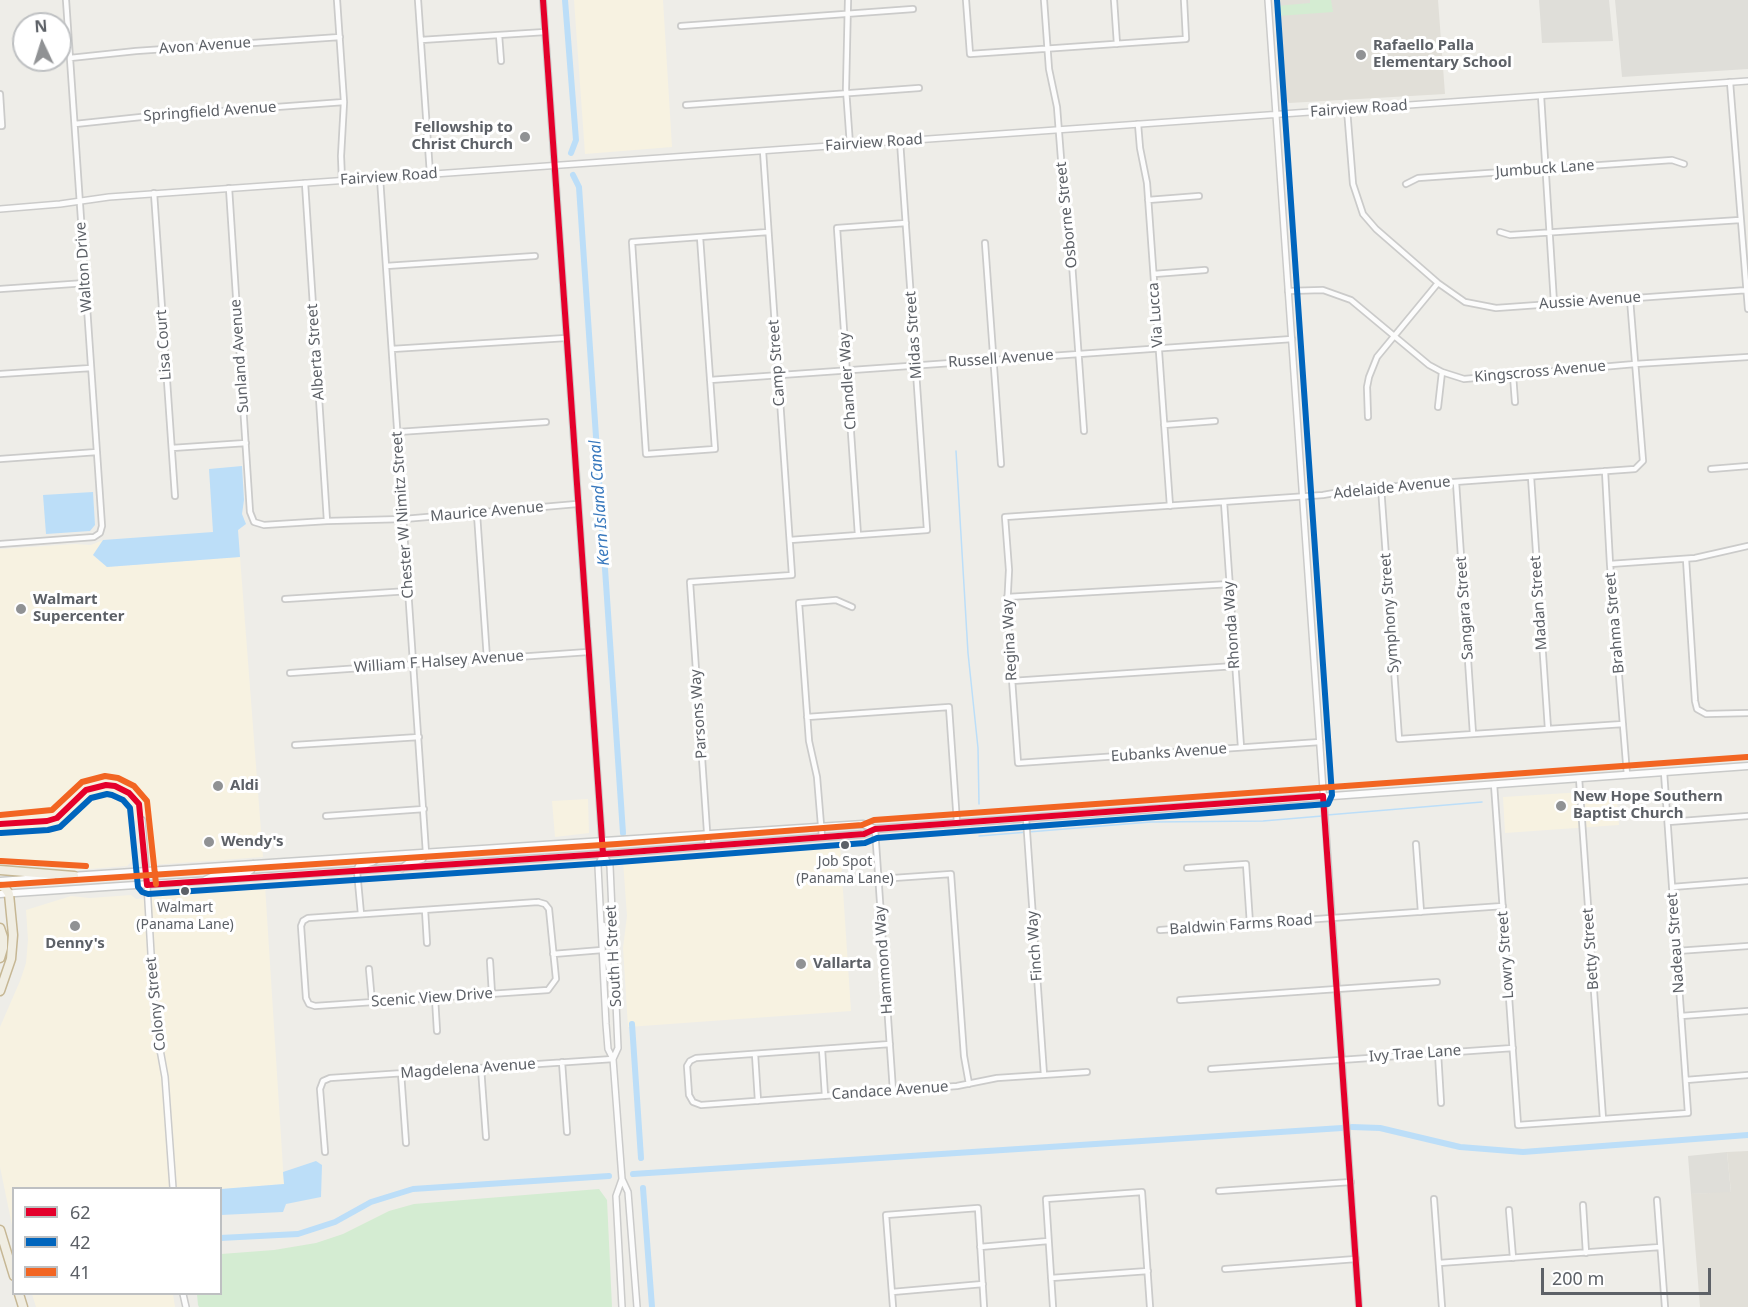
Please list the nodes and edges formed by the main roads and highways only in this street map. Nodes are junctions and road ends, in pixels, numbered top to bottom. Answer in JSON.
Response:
{"nodes":[{"id":1,"x":1748,"y":766,"type":"edge"},
{"id":2,"x":875,"y":829,"type":"junction"},
{"id":3,"x":426,"y":853,"type":"junction"},
{"id":4,"x":380,"y":856,"type":"junction"},
{"id":5,"x":253,"y":864,"type":"junction"},
{"id":6,"x":401,"y":868,"type":"junction"},
{"id":7,"x":0,"y":870,"type":"edge"},
{"id":8,"x":357,"y":871,"type":"junction"},
{"id":9,"x":74,"y":876,"type":"junction"},
{"id":10,"x":201,"y":881,"type":"junction"},
{"id":11,"x":0,"y":883,"type":"edge"},
{"id":12,"x":5,"y":894,"type":"edge"},
{"id":13,"x":0,"y":928,"type":"edge"},
{"id":14,"x":0,"y":958,"type":"edge"},
{"id":15,"x":0,"y":991,"type":"edge"},
{"id":16,"x":1,"y":1231,"type":"edge"},
{"id":17,"x":12,"y":1269,"type":"edge"}],
"edges":[{"from":1,"to":2,"type":"main road"},
{"from":2,"to":3,"type":"main road"},
{"from":2,"to":6,"type":"main road"},
{"from":3,"to":4,"type":"main road"},
{"from":3,"to":6,"type":"main road"},
{"from":4,"to":5,"type":"main road"},
{"from":4,"to":8,"type":"main road"},
{"from":5,"to":9,"type":"main road"},
{"from":5,"to":10,"type":"main road"},
{"from":6,"to":8,"type":"main road"},
{"from":7,"to":9,"type":"highway"},
{"from":8,"to":10,"type":"main road"},
{"from":9,"to":11,"type":"main road"},
{"from":10,"to":12,"type":"main road"},
{"from":11,"to":12,"type":"highway"},
{"from":12,"to":15,"type":"highway"},
{"from":13,"to":14,"type":"highway"},
{"from":16,"to":17,"type":"highway"}]}
